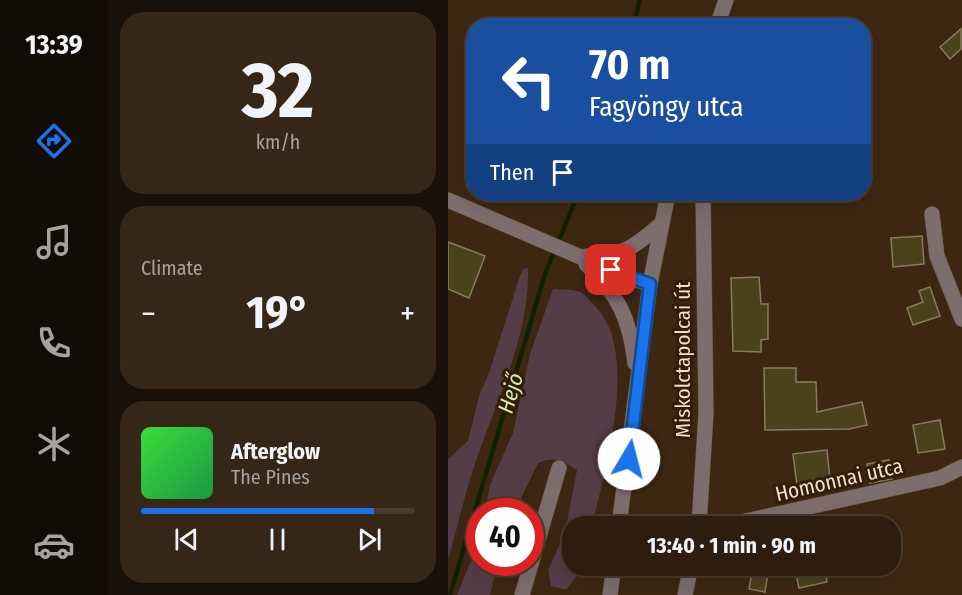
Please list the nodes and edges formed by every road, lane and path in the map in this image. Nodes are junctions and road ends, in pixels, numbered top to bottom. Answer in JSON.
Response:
{"nodes":[{"id":1,"x":726,"y":0,"type":"edge"},
{"id":2,"x":720,"y":18,"type":"edge"},
{"id":3,"x":448,"y":200,"type":"edge"},
{"id":4,"x":666,"y":201,"type":"edge"},
{"id":5,"x":703,"y":201,"type":"edge"},
{"id":6,"x":932,"y":214,"type":"dead end"},
{"id":7,"x":661,"y":224,"type":"junction"},
{"id":8,"x":578,"y":255,"type":"junction"},
{"id":9,"x":650,"y":284,"type":"junction"},
{"id":10,"x":961,"y":319,"type":"edge"},
{"id":11,"x":638,"y":392,"type":"junction"},
{"id":12,"x":961,"y":467,"type":"edge"},
{"id":13,"x":559,"y":468,"type":"dead end"},
{"id":14,"x":620,"y":516,"type":"edge"},
{"id":15,"x":700,"y":516,"type":"edge"},
{"id":16,"x":768,"y":516,"type":"edge"},
{"id":17,"x":613,"y":576,"type":"edge"},
{"id":18,"x":689,"y":576,"type":"edge"},
{"id":19,"x":522,"y":595,"type":"edge"},
{"id":20,"x":610,"y":595,"type":"edge"},
{"id":21,"x":685,"y":595,"type":"edge"}],
"edges":[{"from":1,"to":2,"type":"street"},
{"from":3,"to":8,"type":"street"},
{"from":4,"to":7,"type":"street","name":"Miskolctapolcai út"},
{"from":5,"to":15,"type":"street","name":"Miskolctapolcai út"},
{"from":6,"to":10,"type":"street"},
{"from":7,"to":8,"type":"street"},
{"from":7,"to":9,"type":"street","name":"Miskolctapolcai út"},
{"from":8,"to":9,"type":"street"},
{"from":8,"to":11,"type":"street"},
{"from":9,"to":11,"type":"street","name":"Miskolctapolcai út"},
{"from":11,"to":14,"type":"street","name":"Miskolctapolcai út"},
{"from":12,"to":16,"type":"street","name":"Homonnai utca"},
{"from":13,"to":19,"type":"street"},
{"from":17,"to":20,"type":"street"},
{"from":18,"to":21,"type":"street"}]}
